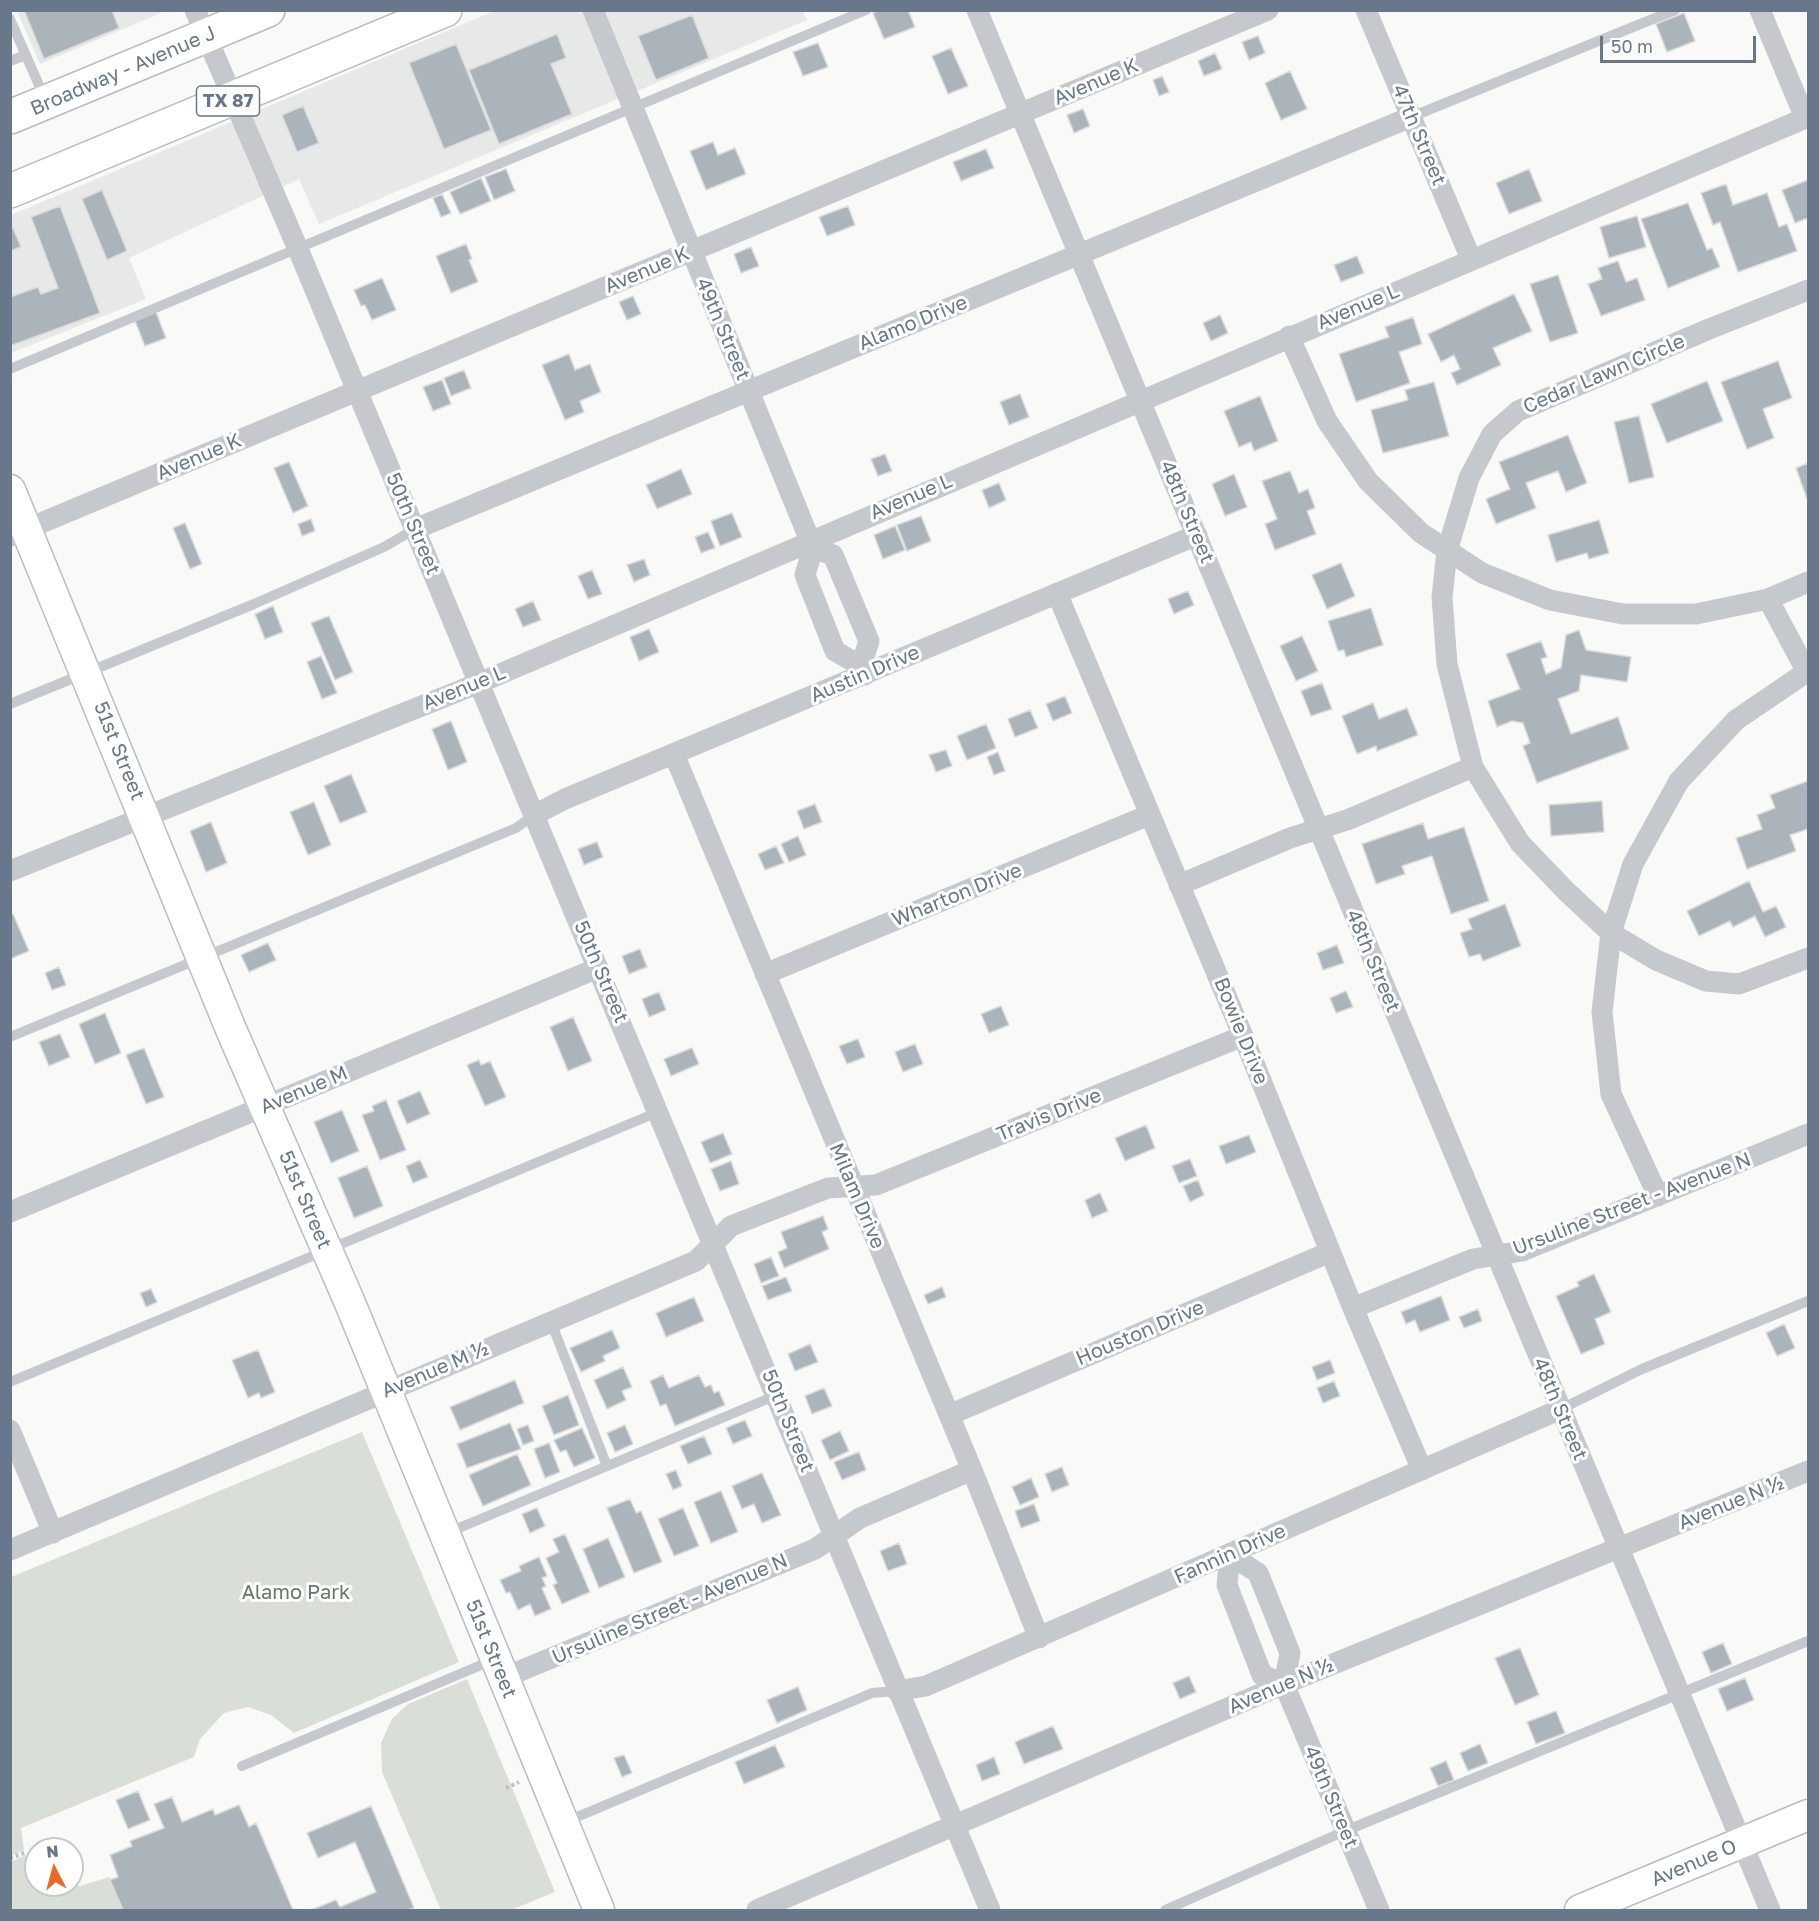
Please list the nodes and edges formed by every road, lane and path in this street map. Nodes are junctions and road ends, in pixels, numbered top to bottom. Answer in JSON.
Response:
{"nodes":[{"id":1,"x":268,"y":10,"type":"edge"},
{"id":2,"x":445,"y":10,"type":"edge"},
{"id":3,"x":593,"y":10,"type":"edge"},
{"id":4,"x":866,"y":10,"type":"edge"},
{"id":5,"x":977,"y":10,"type":"edge"},
{"id":6,"x":1268,"y":10,"type":"edge"},
{"id":7,"x":1366,"y":10,"type":"edge"},
{"id":8,"x":1675,"y":10,"type":"edge"},
{"id":9,"x":1760,"y":10,"type":"edge"},
{"id":10,"x":10,"y":19,"type":"edge"},
{"id":11,"x":201,"y":23,"type":"edge"},
{"id":12,"x":26,"y":55,"type":"junction"},
{"id":13,"x":10,"y":61,"type":"edge"},
{"id":14,"x":234,"y":99,"type":"junction"},
{"id":15,"x":47,"y":102,"type":"junction"},
{"id":16,"x":633,"y":108,"type":"junction"},
{"id":17,"x":1020,"y":114,"type":"junction"},
{"id":18,"x":10,"y":117,"type":"edge"},
{"id":19,"x":1411,"y":117,"type":"junction"},
{"id":20,"x":1807,"y":117,"type":"edge"},
{"id":21,"x":10,"y":191,"type":"edge"},
{"id":22,"x":298,"y":249,"type":"junction"},
{"id":23,"x":691,"y":252,"type":"junction"},
{"id":24,"x":1078,"y":255,"type":"junction"},
{"id":25,"x":1471,"y":259,"type":"junction"},
{"id":26,"x":1809,"y":290,"type":"edge"},
{"id":27,"x":1289,"y":336,"type":"junction"},
{"id":28,"x":10,"y":369,"type":"edge"},
{"id":29,"x":357,"y":391,"type":"junction"},
{"id":30,"x":748,"y":391,"type":"junction"},
{"id":31,"x":1139,"y":400,"type":"junction"},
{"id":32,"x":10,"y":490,"type":"edge"},
{"id":33,"x":415,"y":529,"type":"junction"},
{"id":34,"x":19,"y":532,"type":"edge"},
{"id":35,"x":1197,"y":535,"type":"junction"},
{"id":36,"x":812,"y":544,"type":"junction"},
{"id":37,"x":1447,"y":551,"type":"junction"},
{"id":38,"x":1809,"y":582,"type":"edge"},
{"id":39,"x":1057,"y":593,"type":"junction"},
{"id":40,"x":1768,"y":599,"type":"junction"},
{"id":41,"x":863,"y":670,"type":"junction"},
{"id":42,"x":1808,"y":671,"type":"edge"},
{"id":43,"x":87,"y":672,"type":"junction"},
{"id":44,"x":479,"y":683,"type":"junction"},
{"id":45,"x":10,"y":704,"type":"edge"},
{"id":46,"x":674,"y":754,"type":"junction"},
{"id":47,"x":1473,"y":767,"type":"junction"},
{"id":48,"x":534,"y":815,"type":"junction"},
{"id":49,"x":1149,"y":815,"type":"junction"},
{"id":50,"x":145,"y":816,"type":"junction"},
{"id":51,"x":1318,"y":828,"type":"junction"},
{"id":52,"x":10,"y":871,"type":"edge"},
{"id":53,"x":1179,"y":885,"type":"junction"},
{"id":54,"x":1611,"y":933,"type":"junction"},
{"id":55,"x":201,"y":957,"type":"junction"},
{"id":56,"x":1809,"y":958,"type":"edge"},
{"id":57,"x":598,"y":968,"type":"junction"},
{"id":58,"x":765,"y":974,"type":"junction"},
{"id":59,"x":1243,"y":1036,"type":"junction"},
{"id":60,"x":10,"y":1038,"type":"edge"},
{"id":61,"x":265,"y":1107,"type":"junction"},
{"id":62,"x":658,"y":1112,"type":"junction"},
{"id":63,"x":1809,"y":1134,"type":"edge"},
{"id":64,"x":853,"y":1186,"type":"junction"},
{"id":65,"x":1658,"y":1196,"type":"junction"},
{"id":66,"x":10,"y":1212,"type":"edge"},
{"id":67,"x":714,"y":1243,"type":"junction"},
{"id":68,"x":327,"y":1250,"type":"junction"},
{"id":69,"x":1330,"y":1252,"type":"junction"},
{"id":70,"x":1496,"y":1256,"type":"junction"},
{"id":71,"x":1809,"y":1301,"type":"edge"},
{"id":72,"x":1353,"y":1308,"type":"junction"},
{"id":73,"x":551,"y":1322,"type":"junction"},
{"id":74,"x":10,"y":1382,"type":"edge"},
{"id":75,"x":385,"y":1391,"type":"junction"},
{"id":76,"x":777,"y":1395,"type":"junction"},
{"id":77,"x":1561,"y":1409,"type":"junction"},
{"id":78,"x":949,"y":1415,"type":"junction"},
{"id":79,"x":10,"y":1430,"type":"edge"},
{"id":80,"x":607,"y":1466,"type":"junction"},
{"id":81,"x":972,"y":1470,"type":"junction"},
{"id":82,"x":1422,"y":1470,"type":"junction"},
{"id":83,"x":1809,"y":1471,"type":"edge"},
{"id":84,"x":53,"y":1533,"type":"junction"},
{"id":85,"x":444,"y":1534,"type":"junction"},
{"id":86,"x":835,"y":1536,"type":"junction"},
{"id":87,"x":1617,"y":1549,"type":"junction"},
{"id":88,"x":10,"y":1550,"type":"edge"},
{"id":89,"x":1230,"y":1555,"type":"junction"},
{"id":90,"x":1039,"y":1638,"type":"junction"},
{"id":91,"x":1809,"y":1641,"type":"edge"},
{"id":92,"x":499,"y":1668,"type":"junction"},
{"id":93,"x":1284,"y":1684,"type":"junction"},
{"id":94,"x":897,"y":1691,"type":"junction"},
{"id":95,"x":1680,"y":1695,"type":"junction"},
{"id":96,"x":242,"y":1766,"type":"dead end"},
{"id":97,"x":520,"y":1782,"type":"dead end"},
{"id":98,"x":506,"y":1788,"type":"dead end"},
{"id":99,"x":1809,"y":1815,"type":"edge"},
{"id":100,"x":564,"y":1822,"type":"junction"},
{"id":101,"x":955,"y":1827,"type":"junction"},
{"id":102,"x":1345,"y":1831,"type":"junction"},
{"id":103,"x":1742,"y":1843,"type":"junction"},
{"id":104,"x":599,"y":1911,"type":"edge"},
{"id":105,"x":757,"y":1911,"type":"edge"},
{"id":106,"x":990,"y":1911,"type":"edge"},
{"id":107,"x":1165,"y":1911,"type":"edge"},
{"id":108,"x":1379,"y":1911,"type":"edge"},
{"id":109,"x":1580,"y":1911,"type":"edge"},
{"id":110,"x":1770,"y":1911,"type":"edge"}],
"edges":[{"from":1,"to":11,"type":"main road","name":"Broadway - Avenue J"},
{"from":2,"to":14,"type":"main road","number":"TX 87"},
{"from":3,"to":16,"type":"street","name":"49th Street"},
{"from":4,"to":16,"type":"lane"},
{"from":5,"to":17,"type":"street","name":"48th Street"},
{"from":6,"to":17,"type":"street","name":"Avenue K"},
{"from":7,"to":19,"type":"street","name":"47th Street"},
{"from":8,"to":19,"type":"lane"},
{"from":9,"to":20,"type":"street"},
{"from":10,"to":12,"type":"lane"},
{"from":11,"to":14,"type":"street","name":"50th Street"},
{"from":11,"to":15,"type":"main road","name":"Broadway - Avenue J"},
{"from":12,"to":13,"type":"lane"},
{"from":12,"to":15,"type":"lane"},
{"from":14,"to":21,"type":"main road","number":"TX 87"},
{"from":14,"to":22,"type":"street","name":"50th Street"},
{"from":15,"to":18,"type":"main road","name":"Broadway - Avenue J"},
{"from":16,"to":22,"type":"lane"},
{"from":16,"to":23,"type":"street","name":"49th Street"},
{"from":17,"to":23,"type":"street","name":"Avenue K"},
{"from":17,"to":24,"type":"street","name":"48th Street"},
{"from":19,"to":24,"type":"street","name":"Alamo Drive"},
{"from":19,"to":25,"type":"street","name":"47th Street"},
{"from":20,"to":25,"type":"street","name":"Avenue L"},
{"from":22,"to":28,"type":"lane"},
{"from":22,"to":29,"type":"street","name":"50th Street"},
{"from":23,"to":29,"type":"street","name":"Avenue K"},
{"from":23,"to":30,"type":"street","name":"49th Street"},
{"from":24,"to":30,"type":"street","name":"Alamo Drive"},
{"from":24,"to":31,"type":"street","name":"48th Street"},
{"from":25,"to":27,"type":"street","name":"Avenue L"},
{"from":26,"to":37,"type":"street","name":"Cedar Lawn Circle"},
{"from":27,"to":31,"type":"street","name":"Avenue L"},
{"from":27,"to":37,"type":"street"},
{"from":29,"to":33,"type":"street","name":"50th Street"},
{"from":29,"to":34,"type":"street","name":"Avenue K"},
{"from":30,"to":33,"type":"street","name":"Alamo Drive"},
{"from":30,"to":36,"type":"street","name":"49th Street"},
{"from":31,"to":35,"type":"street","name":"48th Street"},
{"from":31,"to":36,"type":"street","name":"Avenue L"},
{"from":32,"to":34,"type":"street","name":"51st Street"},
{"from":33,"to":43,"type":"lane"},
{"from":33,"to":44,"type":"street","name":"50th Street"},
{"from":34,"to":43,"type":"street","name":"51st Street"},
{"from":35,"to":39,"type":"street","name":"Austin Drive"},
{"from":35,"to":51,"type":"street","name":"48th Street"},
{"from":36,"to":41,"type":"street"},
{"from":36,"to":41,"type":"street"},
{"from":36,"to":44,"type":"street","name":"Avenue L"},
{"from":37,"to":40,"type":"street"},
{"from":37,"to":47,"type":"street","name":"Cedar Lawn Circle"},
{"from":38,"to":40,"type":"street"},
{"from":39,"to":41,"type":"street","name":"Austin Drive"},
{"from":39,"to":49,"type":"street","name":"Bowie Drive"},
{"from":40,"to":42,"type":"street"},
{"from":41,"to":46,"type":"street","name":"Austin Drive"},
{"from":42,"to":54,"type":"street"},
{"from":43,"to":45,"type":"lane"},
{"from":43,"to":50,"type":"street","name":"51st Street"},
{"from":44,"to":48,"type":"street","name":"50th Street"},
{"from":44,"to":50,"type":"street","name":"Avenue L"},
{"from":46,"to":48,"type":"street","name":"Austin Drive"},
{"from":46,"to":58,"type":"street","name":"Milam Drive"},
{"from":47,"to":51,"type":"street"},
{"from":47,"to":54,"type":"street","name":"Cedar Lawn Circle"},
{"from":48,"to":55,"type":"lane"},
{"from":48,"to":57,"type":"street","name":"50th Street"},
{"from":49,"to":53,"type":"street","name":"Bowie Drive"},
{"from":49,"to":58,"type":"street","name":"Wharton Drive"},
{"from":50,"to":52,"type":"street","name":"Avenue L"},
{"from":50,"to":55,"type":"street","name":"51st Street"},
{"from":51,"to":53,"type":"street"},
{"from":51,"to":70,"type":"street","name":"48th Street"},
{"from":53,"to":59,"type":"street","name":"Bowie Drive"},
{"from":54,"to":56,"type":"street","name":"Cedar Lawn Circle"},
{"from":54,"to":65,"type":"street"},
{"from":55,"to":60,"type":"lane"},
{"from":55,"to":61,"type":"street","name":"51st Street"},
{"from":57,"to":61,"type":"street","name":"Avenue M"},
{"from":57,"to":62,"type":"street","name":"50th Street"},
{"from":58,"to":64,"type":"street","name":"Milam Drive"},
{"from":59,"to":64,"type":"street","name":"Travis Drive"},
{"from":59,"to":69,"type":"street","name":"Bowie Drive"},
{"from":61,"to":66,"type":"street","name":"Avenue M"},
{"from":61,"to":68,"type":"street","name":"51st Street"},
{"from":62,"to":67,"type":"street","name":"50th Street"},
{"from":62,"to":68,"type":"lane"},
{"from":63,"to":65,"type":"street","name":"Ursuline Street - Avenue N"},
{"from":64,"to":67,"type":"street","name":"Avenue M ½"},
{"from":64,"to":78,"type":"street","name":"Milam Drive"},
{"from":65,"to":70,"type":"street","name":"Ursuline Street - Avenue N"},
{"from":67,"to":73,"type":"street","name":"Avenue M ½"},
{"from":67,"to":76,"type":"street","name":"50th Street"},
{"from":68,"to":74,"type":"lane"},
{"from":68,"to":75,"type":"street","name":"51st Street"},
{"from":69,"to":72,"type":"street","name":"Bowie Drive"},
{"from":69,"to":78,"type":"street","name":"Houston Drive"},
{"from":70,"to":72,"type":"street","name":"Ursuline Street - Avenue N"},
{"from":70,"to":77,"type":"street","name":"48th Street"},
{"from":71,"to":77,"type":"lane"},
{"from":72,"to":82,"type":"street","name":"Bowie Drive"},
{"from":73,"to":75,"type":"street","name":"Avenue M ½"},
{"from":73,"to":80,"type":"lane"},
{"from":75,"to":84,"type":"street","name":"Avenue M ½"},
{"from":75,"to":85,"type":"street","name":"51st Street"},
{"from":76,"to":80,"type":"lane"},
{"from":76,"to":86,"type":"street","name":"50th Street"},
{"from":77,"to":82,"type":"street","name":"Fannin Drive"},
{"from":77,"to":87,"type":"street","name":"48th Street"},
{"from":78,"to":81,"type":"street","name":"Milam Drive"},
{"from":79,"to":84,"type":"street"},
{"from":80,"to":85,"type":"lane"},
{"from":81,"to":86,"type":"street"},
{"from":81,"to":90,"type":"street","name":"Milam Drive"},
{"from":82,"to":89,"type":"street","name":"Fannin Drive"},
{"from":83,"to":87,"type":"street","name":"Avenue N ½"},
{"from":84,"to":88,"type":"street","name":"Avenue M ½"},
{"from":85,"to":92,"type":"street","name":"51st Street"},
{"from":86,"to":92,"type":"street","name":"Ursuline Street - Avenue N"},
{"from":86,"to":94,"type":"street","name":"50th Street"},
{"from":87,"to":93,"type":"street","name":"Avenue N ½"},
{"from":87,"to":95,"type":"street","name":"48th Street"},
{"from":89,"to":90,"type":"street","name":"Fannin Drive"},
{"from":89,"to":93,"type":"street"},
{"from":89,"to":93,"type":"street"},
{"from":90,"to":94,"type":"street","name":"Fannin Drive"},
{"from":91,"to":95,"type":"lane"},
{"from":92,"to":96,"type":"lane"},
{"from":92,"to":100,"type":"street","name":"51st Street"},
{"from":93,"to":101,"type":"street","name":"Avenue N ½"},
{"from":93,"to":102,"type":"street","name":"49th Street"},
{"from":94,"to":100,"type":"lane"},
{"from":94,"to":101,"type":"street","name":"50th Street"},
{"from":95,"to":102,"type":"lane"},
{"from":95,"to":103,"type":"street","name":"48th Street"},
{"from":97,"to":98,"type":"path"},
{"from":99,"to":103,"type":"street","name":"Avenue O"},
{"from":100,"to":104,"type":"street","name":"51st Street"},
{"from":101,"to":105,"type":"street","name":"Avenue N ½"},
{"from":101,"to":106,"type":"street","name":"50th Street"},
{"from":102,"to":107,"type":"lane"},
{"from":102,"to":108,"type":"street","name":"49th Street"},
{"from":103,"to":109,"type":"street","name":"Avenue O"},
{"from":103,"to":110,"type":"street","name":"48th Street"}]}
